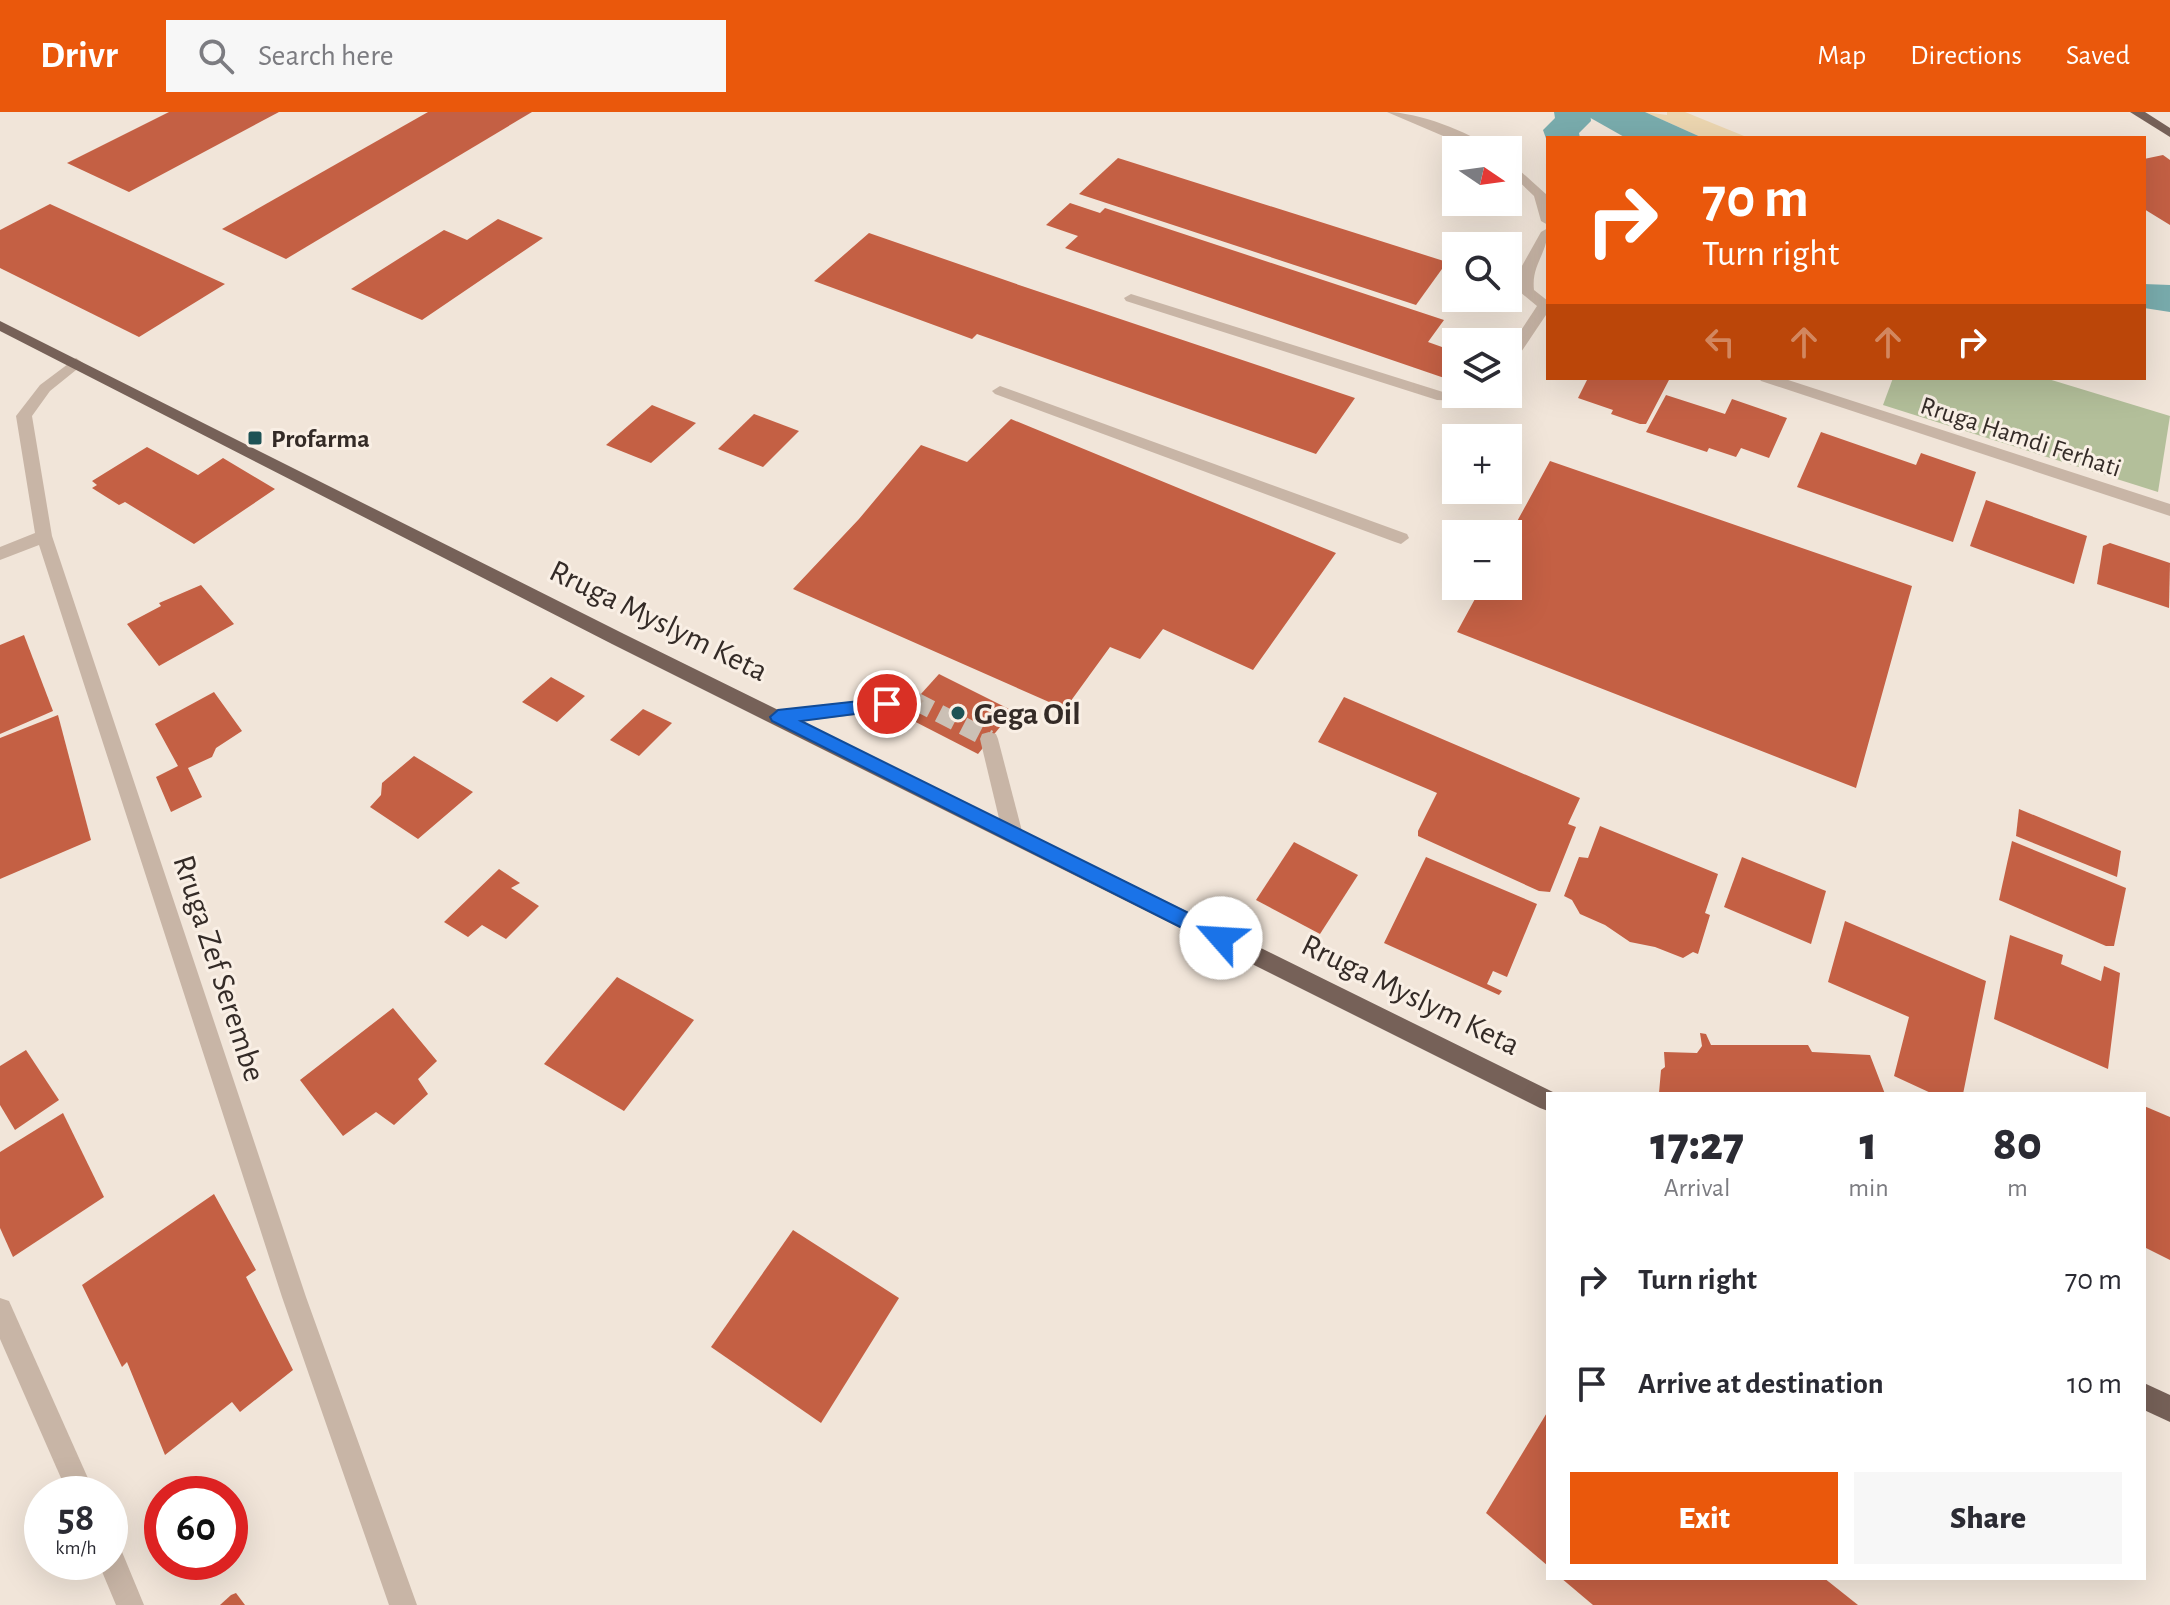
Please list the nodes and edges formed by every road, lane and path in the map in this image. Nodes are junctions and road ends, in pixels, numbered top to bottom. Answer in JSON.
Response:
{"nodes":[{"id":1,"x":1393,"y":112,"type":"edge"},
{"id":2,"x":2136,"y":112,"type":"edge"},
{"id":3,"x":2170,"y":133,"type":"edge"},
{"id":4,"x":1457,"y":136,"type":"edge"},
{"id":5,"x":1522,"y":178,"type":"edge"},
{"id":6,"x":1546,"y":214,"type":"edge"},
{"id":7,"x":1546,"y":236,"type":"edge"},
{"id":8,"x":1131,"y":298,"type":"dead end"},
{"id":9,"x":1546,"y":308,"type":"edge"},
{"id":10,"x":0,"y":325,"type":"edge"},
{"id":11,"x":1522,"y":341,"type":"edge"},
{"id":12,"x":76,"y":363,"type":"junction"},
{"id":13,"x":1772,"y":380,"type":"edge"},
{"id":14,"x":1000,"y":391,"type":"dead end"},
{"id":15,"x":1442,"y":397,"type":"edge"},
{"id":16,"x":2170,"y":510,"type":"edge"},
{"id":17,"x":44,"y":536,"type":"junction"},
{"id":18,"x":1401,"y":538,"type":"dead end"},
{"id":19,"x":0,"y":554,"type":"edge"},
{"id":20,"x":915,"y":701,"type":"tunnel mouth"},
{"id":21,"x":778,"y":717,"type":"junction"},
{"id":22,"x":989,"y":739,"type":"dead end"},
{"id":23,"x":1013,"y":835,"type":"junction"},
{"id":24,"x":1546,"y":1099,"type":"edge"},
{"id":25,"x":0,"y":1310,"type":"edge"},
{"id":26,"x":2146,"y":1397,"type":"edge"},
{"id":27,"x":2170,"y":1409,"type":"edge"},
{"id":28,"x":74,"y":1476,"type":"edge"},
{"id":29,"x":120,"y":1580,"type":"edge"},
{"id":30,"x":130,"y":1605,"type":"edge"},
{"id":31,"x":403,"y":1605,"type":"edge"}],
"edges":[{"from":1,"to":4,"type":"street"},
{"from":2,"to":3,"type":"main road"},
{"from":5,"to":6,"type":"street"},
{"from":7,"to":9,"type":"street"},
{"from":8,"to":15,"type":"street"},
{"from":9,"to":11,"type":"street"},
{"from":10,"to":12,"type":"main road","name":"Rruga Myslym Keta"},
{"from":12,"to":17,"type":"street","name":"Rruga Zef Serembe"},
{"from":12,"to":21,"type":"main road","name":"Rruga Myslym Keta"},
{"from":13,"to":16,"type":"street","name":"Rruga Hamdi Ferhati"},
{"from":14,"to":18,"type":"street"},
{"from":17,"to":19,"type":"street"},
{"from":17,"to":31,"type":"street","name":"Rruga Zef Serembe"},
{"from":20,"to":21,"type":"street"},
{"from":21,"to":23,"type":"main road","name":"Rruga Myslym Keta"},
{"from":22,"to":23,"type":"street"},
{"from":23,"to":24,"type":"main road","name":"Rruga Myslym Keta"},
{"from":25,"to":28,"type":"street"},
{"from":26,"to":27,"type":"main road"},
{"from":29,"to":30,"type":"street"}]}
